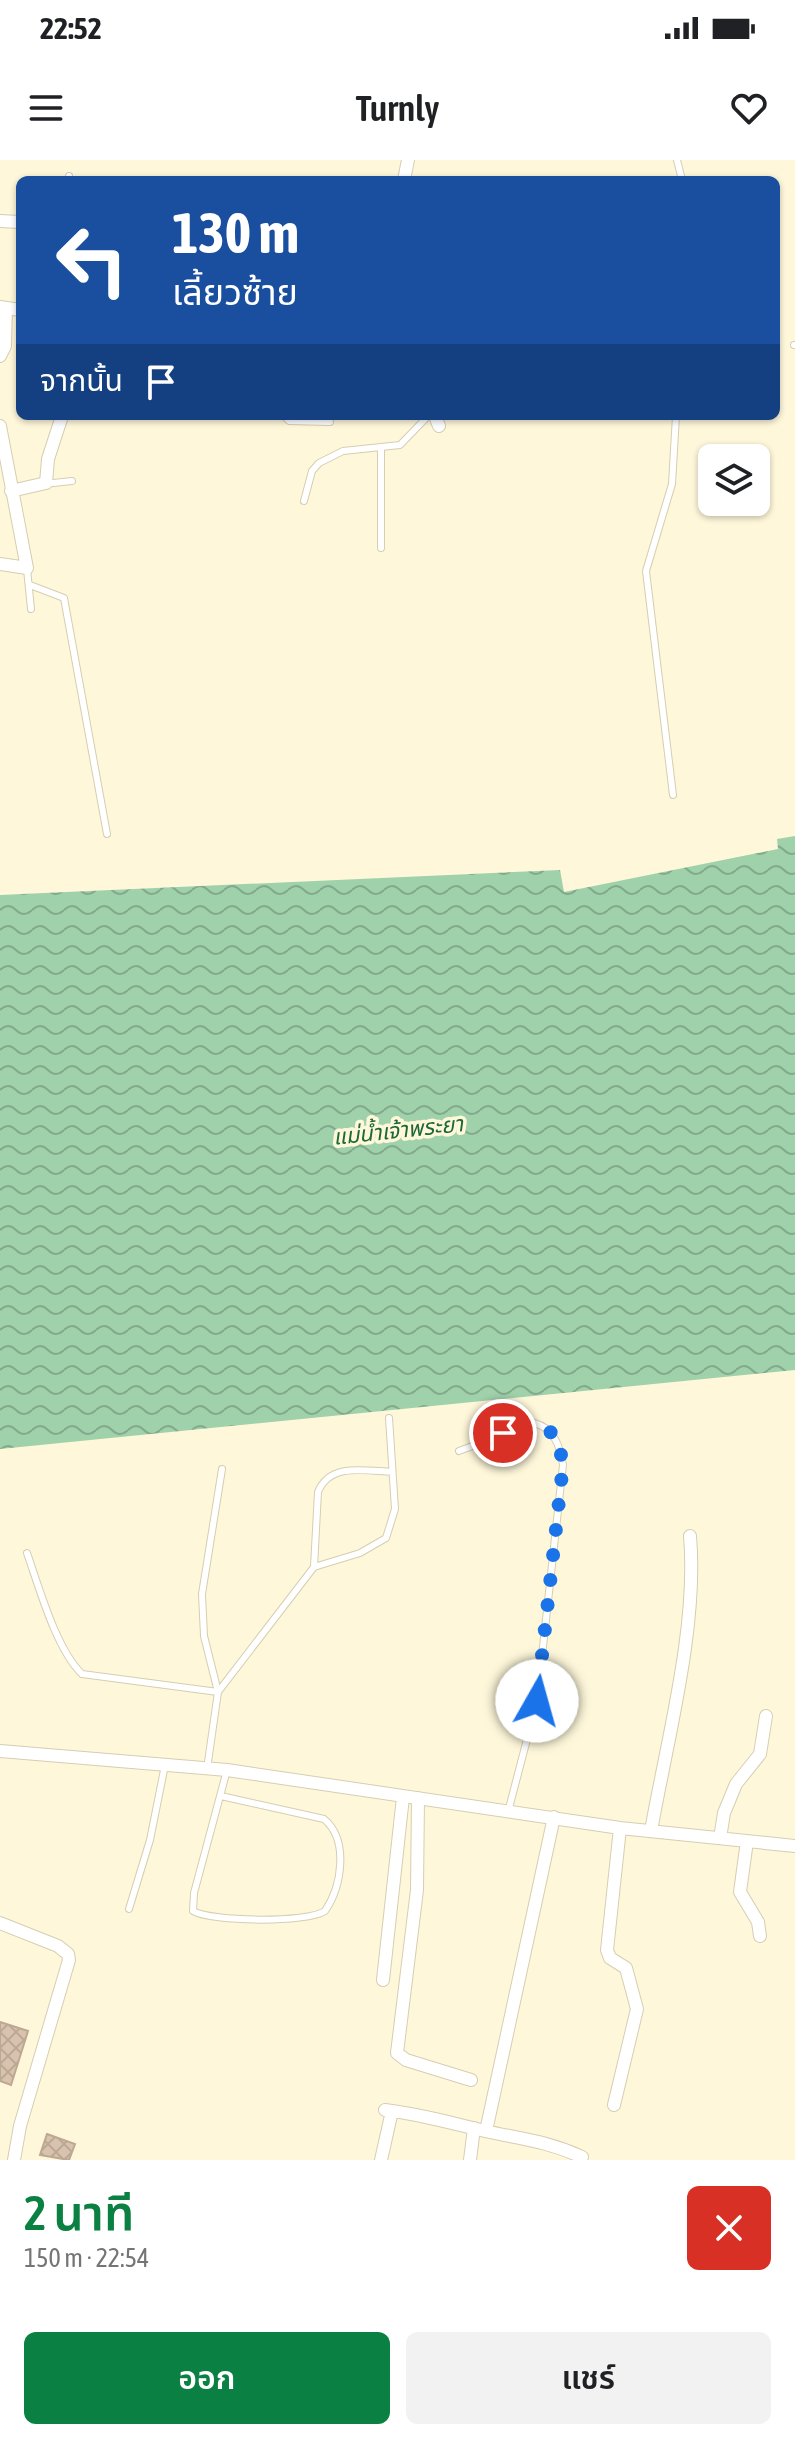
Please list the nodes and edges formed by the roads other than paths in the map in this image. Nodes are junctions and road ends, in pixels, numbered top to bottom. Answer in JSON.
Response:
{"nodes":[{"id":1,"x":9,"y":308,"type":"edge"},
{"id":2,"x":0,"y":356,"type":"edge"},
{"id":3,"x":61,"y":420,"type":"edge"},
{"id":4,"x":288,"y":420,"type":"edge"},
{"id":5,"x":424,"y":420,"type":"edge"},
{"id":6,"x":676,"y":420,"type":"edge"},
{"id":7,"x":330,"y":422,"type":"dead end"},
{"id":8,"x":0,"y":426,"type":"edge"},
{"id":9,"x":381,"y":447,"type":"junction"},
{"id":10,"x":72,"y":481,"type":"dead end"},
{"id":11,"x":44,"y":484,"type":"junction"},
{"id":12,"x":11,"y":491,"type":"junction"},
{"id":13,"x":304,"y":501,"type":"dead end"},
{"id":14,"x":381,"y":548,"type":"dead end"},
{"id":15,"x":0,"y":564,"type":"edge"},
{"id":16,"x":27,"y":568,"type":"junction"},
{"id":17,"x":30,"y":585,"type":"junction"},
{"id":18,"x":31,"y":609,"type":"dead end"},
{"id":19,"x":673,"y":795,"type":"dead end"},
{"id":20,"x":107,"y":834,"type":"dead end"},
{"id":21,"x":389,"y":1418,"type":"dead end"},
{"id":22,"x":459,"y":1451,"type":"dead end"},
{"id":23,"x":222,"y":1469,"type":"dead end"},
{"id":24,"x":392,"y":1472,"type":"junction"},
{"id":25,"x":690,"y":1536,"type":"dead end"},
{"id":26,"x":27,"y":1553,"type":"dead end"},
{"id":27,"x":314,"y":1567,"type":"junction"},
{"id":28,"x":218,"y":1692,"type":"junction"},
{"id":29,"x":766,"y":1716,"type":"dead end"},
{"id":30,"x":0,"y":1751,"type":"edge"},
{"id":31,"x":165,"y":1765,"type":"junction"},
{"id":32,"x":207,"y":1769,"type":"junction"},
{"id":33,"x":227,"y":1770,"type":"junction"},
{"id":34,"x":221,"y":1796,"type":"junction"},
{"id":35,"x":403,"y":1797,"type":"junction"},
{"id":36,"x":418,"y":1798,"type":"junction"},
{"id":37,"x":508,"y":1812,"type":"junction"},
{"id":38,"x":554,"y":1817,"type":"junction"},
{"id":39,"x":620,"y":1828,"type":"junction"},
{"id":40,"x":651,"y":1831,"type":"junction"},
{"id":41,"x":720,"y":1838,"type":"junction"},
{"id":42,"x":747,"y":1841,"type":"junction"},
{"id":43,"x":795,"y":1846,"type":"edge"},
{"id":44,"x":129,"y":1909,"type":"dead end"},
{"id":45,"x":0,"y":1923,"type":"edge"},
{"id":46,"x":760,"y":1936,"type":"dead end"},
{"id":47,"x":383,"y":1980,"type":"dead end"},
{"id":48,"x":471,"y":2080,"type":"dead end"},
{"id":49,"x":614,"y":2105,"type":"dead end"},
{"id":50,"x":480,"y":2129,"type":"junction"},
{"id":51,"x":582,"y":2157,"type":"dead end"},
{"id":52,"x":14,"y":2160,"type":"edge"},
{"id":53,"x":381,"y":2160,"type":"edge"},
{"id":54,"x":470,"y":2160,"type":"edge"}],
"edges":[{"from":1,"to":2,"type":"street"},
{"from":3,"to":11,"type":"street"},
{"from":4,"to":7,"type":"lane"},
{"from":5,"to":9,"type":"lane"},
{"from":6,"to":19,"type":"lane"},
{"from":8,"to":12,"type":"street"},
{"from":9,"to":13,"type":"lane"},
{"from":9,"to":14,"type":"lane"},
{"from":10,"to":11,"type":"lane"},
{"from":11,"to":12,"type":"street"},
{"from":12,"to":16,"type":"street"},
{"from":15,"to":16,"type":"street"},
{"from":16,"to":17,"type":"lane"},
{"from":17,"to":18,"type":"lane"},
{"from":17,"to":20,"type":"lane"},
{"from":21,"to":24,"type":"lane"},
{"from":22,"to":37,"type":"lane"},
{"from":23,"to":28,"type":"lane"},
{"from":24,"to":27,"type":"lane"},
{"from":24,"to":27,"type":"lane"},
{"from":25,"to":40,"type":"street"},
{"from":26,"to":28,"type":"lane"},
{"from":27,"to":28,"type":"lane"},
{"from":28,"to":32,"type":"lane"},
{"from":29,"to":41,"type":"street"},
{"from":30,"to":31,"type":"street"},
{"from":31,"to":32,"type":"street"},
{"from":31,"to":44,"type":"lane"},
{"from":32,"to":33,"type":"street"},
{"from":33,"to":34,"type":"lane"},
{"from":33,"to":35,"type":"street"},
{"from":34,"to":34,"type":"lane"},
{"from":35,"to":36,"type":"street"},
{"from":35,"to":47,"type":"street"},
{"from":36,"to":37,"type":"street"},
{"from":36,"to":48,"type":"street"},
{"from":37,"to":38,"type":"street"},
{"from":38,"to":39,"type":"street"},
{"from":38,"to":50,"type":"street"},
{"from":39,"to":40,"type":"street"},
{"from":39,"to":49,"type":"street"},
{"from":40,"to":41,"type":"street"},
{"from":41,"to":42,"type":"street"},
{"from":42,"to":43,"type":"street"},
{"from":42,"to":46,"type":"street"},
{"from":45,"to":52,"type":"street"},
{"from":50,"to":51,"type":"street"},
{"from":50,"to":53,"type":"street"},
{"from":50,"to":54,"type":"street"}]}
